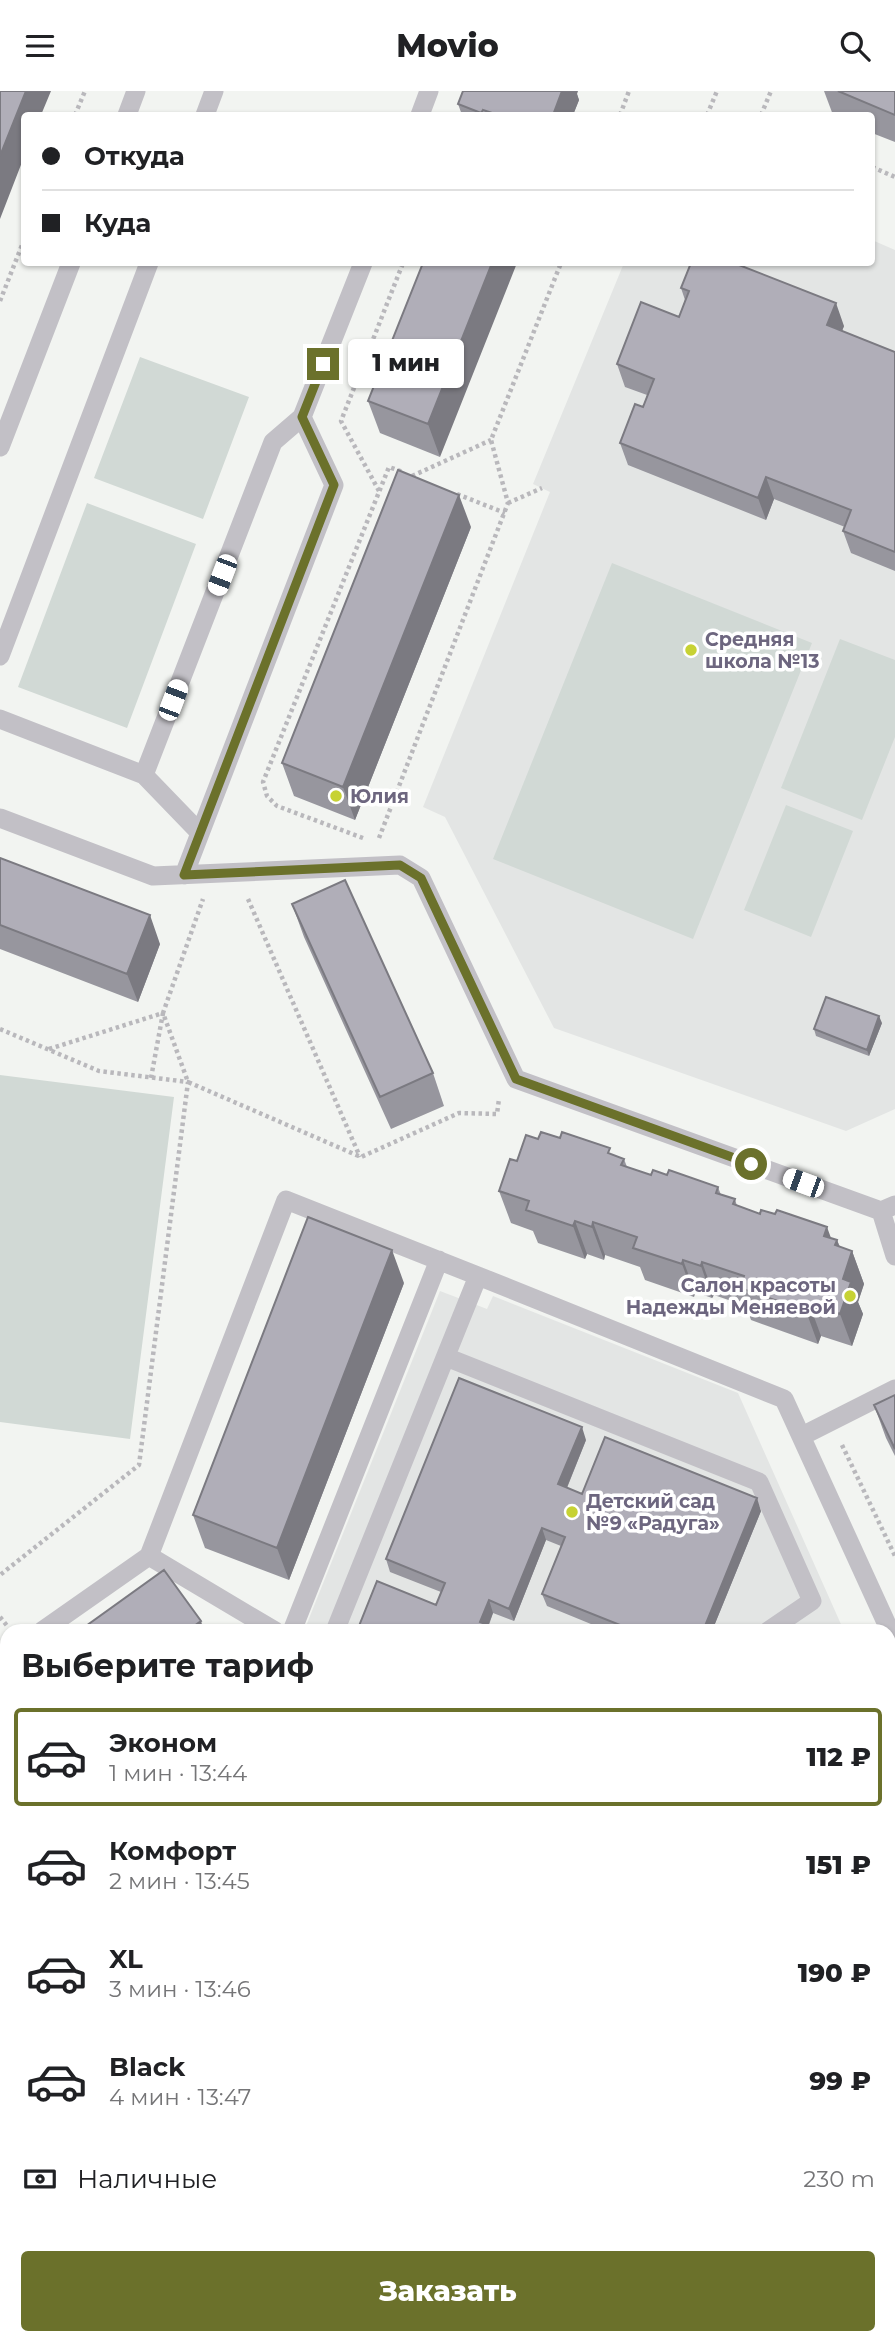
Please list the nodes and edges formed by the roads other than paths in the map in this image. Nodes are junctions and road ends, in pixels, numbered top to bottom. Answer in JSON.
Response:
{"nodes":[{"id":1,"x":136,"y":91,"type":"edge"},
{"id":2,"x":214,"y":91,"type":"edge"},
{"id":3,"x":429,"y":91,"type":"edge"},
{"id":4,"x":128,"y":112,"type":"edge"},
{"id":5,"x":206,"y":112,"type":"edge"},
{"id":6,"x":421,"y":112,"type":"edge"},
{"id":7,"x":70,"y":266,"type":"edge"},
{"id":8,"x":148,"y":266,"type":"edge"},
{"id":9,"x":362,"y":266,"type":"edge"},
{"id":10,"x":302,"y":417,"type":"junction"},
{"id":11,"x":0,"y":447,"type":"edge"},
{"id":12,"x":0,"y":656,"type":"edge"},
{"id":13,"x":0,"y":719,"type":"edge"},
{"id":14,"x":144,"y":775,"type":"junction"},
{"id":15,"x":0,"y":818,"type":"edge"},
{"id":16,"x":200,"y":833,"type":"junction"},
{"id":17,"x":184,"y":875,"type":"junction"},
{"id":18,"x":888,"y":1208,"type":"edge"},
{"id":19,"x":895,"y":1256,"type":"edge"},
{"id":20,"x":439,"y":1260,"type":"junction"},
{"id":21,"x":478,"y":1276,"type":"junction"},
{"id":22,"x":446,"y":1357,"type":"junction"},
{"id":23,"x":895,"y":1389,"type":"edge"},
{"id":24,"x":802,"y":1436,"type":"junction"},
{"id":25,"x":149,"y":1556,"type":"junction"},
{"id":26,"x":52,"y":1624,"type":"edge"},
{"id":27,"x":263,"y":1624,"type":"edge"},
{"id":28,"x":295,"y":1624,"type":"edge"},
{"id":29,"x":338,"y":1624,"type":"edge"},
{"id":30,"x":778,"y":1624,"type":"edge"},
{"id":31,"x":887,"y":1624,"type":"edge"}],
"edges":[{"from":1,"to":4,"type":"lane"},
{"from":2,"to":5,"type":"lane"},
{"from":3,"to":6,"type":"lane"},
{"from":7,"to":11,"type":"lane"},
{"from":8,"to":12,"type":"lane"},
{"from":9,"to":10,"type":"lane"},
{"from":10,"to":14,"type":"lane"},
{"from":10,"to":16,"type":"lane"},
{"from":13,"to":14,"type":"lane"},
{"from":14,"to":16,"type":"lane"},
{"from":15,"to":17,"type":"lane"},
{"from":16,"to":17,"type":"lane"},
{"from":17,"to":18,"type":"lane"},
{"from":18,"to":19,"type":"lane"},
{"from":20,"to":21,"type":"lane"},
{"from":20,"to":25,"type":"lane"},
{"from":20,"to":28,"type":"lane"},
{"from":21,"to":22,"type":"lane"},
{"from":21,"to":24,"type":"lane"},
{"from":22,"to":29,"type":"lane"},
{"from":22,"to":30,"type":"lane"},
{"from":23,"to":24,"type":"lane"},
{"from":24,"to":31,"type":"lane"},
{"from":25,"to":26,"type":"lane"},
{"from":25,"to":27,"type":"lane"}]}
